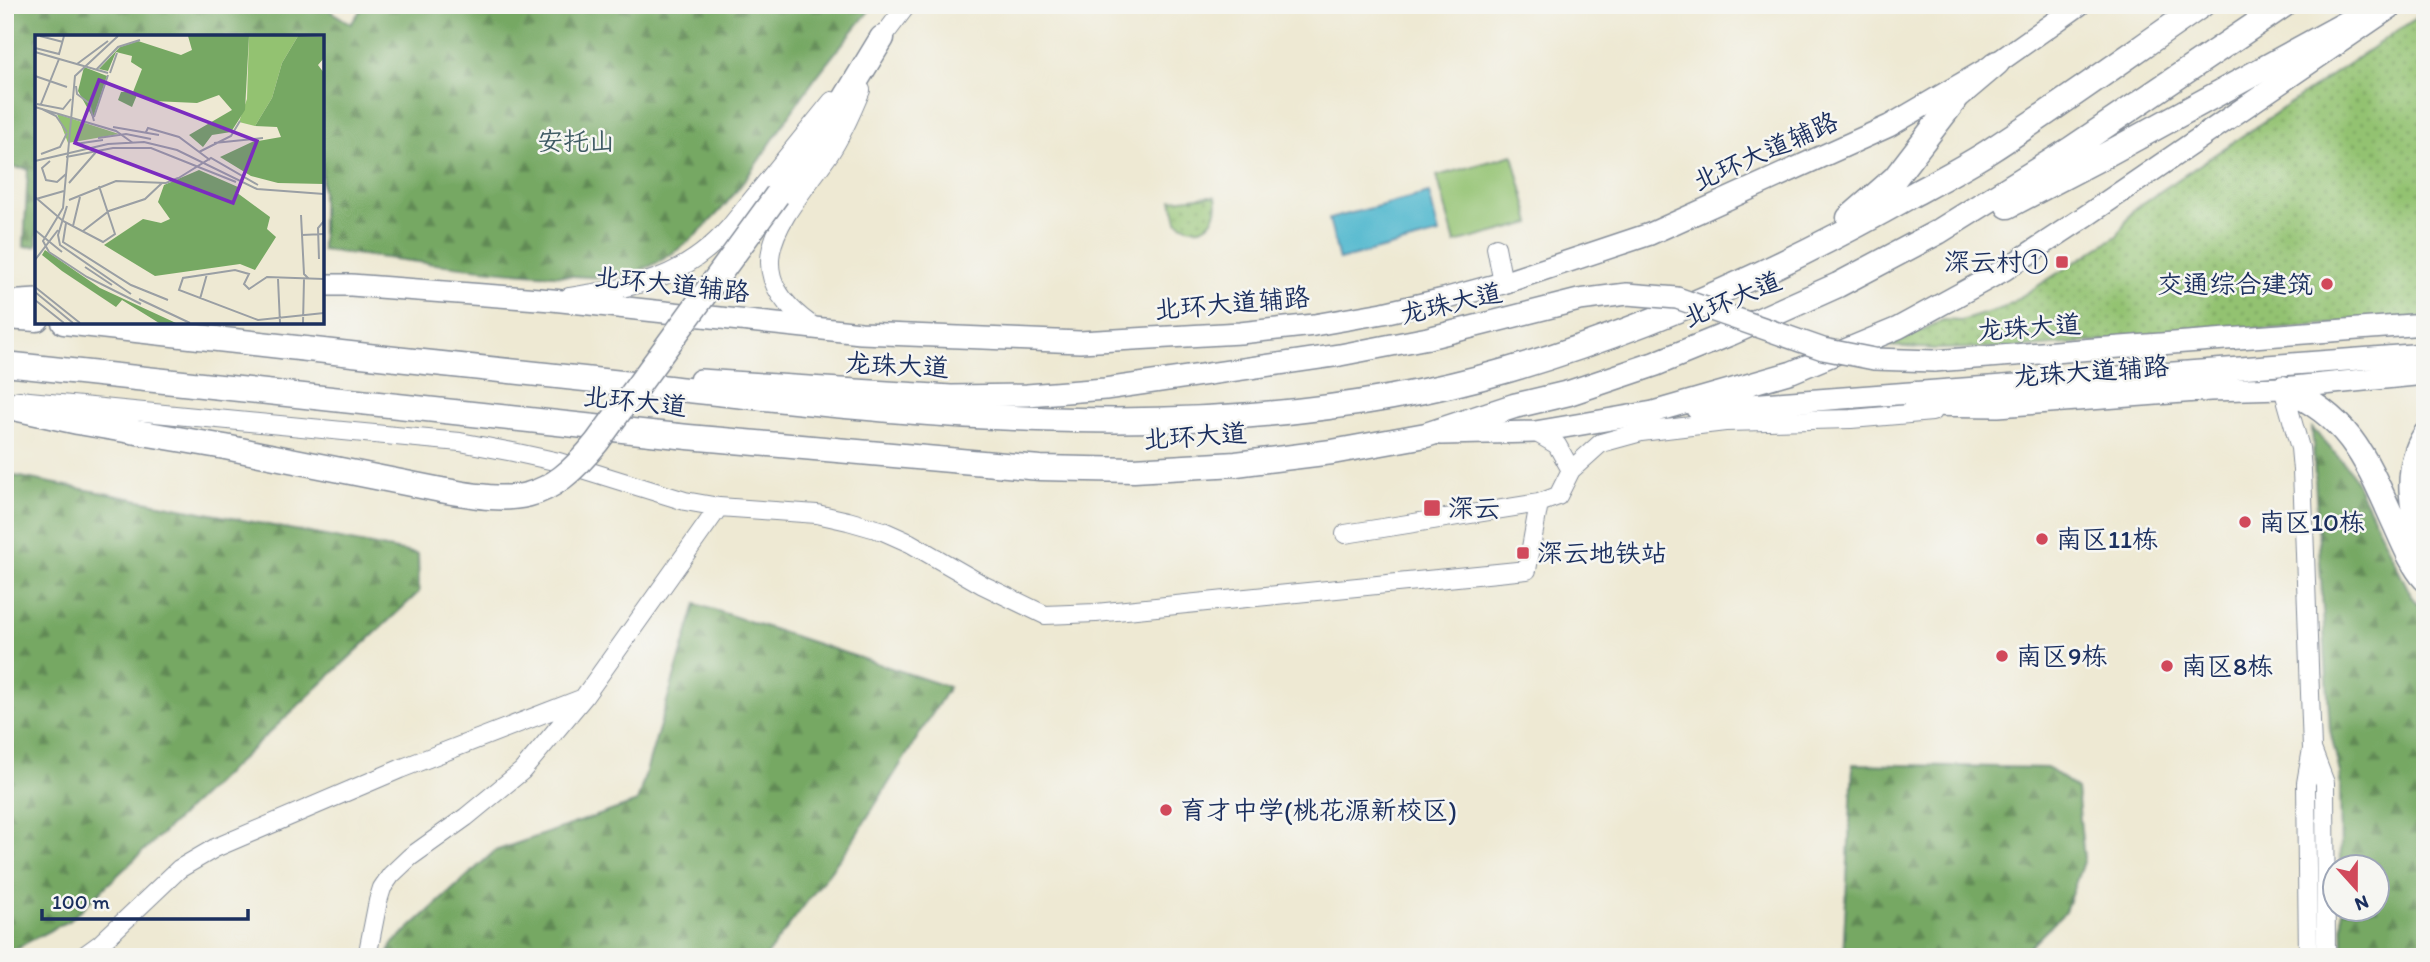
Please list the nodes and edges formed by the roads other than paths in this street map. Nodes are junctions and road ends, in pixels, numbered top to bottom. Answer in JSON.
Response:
{"nodes":[{"id":1,"x":907,"y":5,"type":"edge"},
{"id":2,"x":2079,"y":5,"type":"edge"},
{"id":3,"x":2202,"y":5,"type":"edge"},
{"id":4,"x":2284,"y":5,"type":"edge"},
{"id":5,"x":2380,"y":5,"type":"edge"},
{"id":6,"x":2394,"y":5,"type":"edge"},
{"id":7,"x":882,"y":38,"type":"junction"},
{"id":8,"x":1997,"y":63,"type":"junction"},
{"id":9,"x":1938,"y":232,"type":"junction"},
{"id":10,"x":1496,"y":247,"type":"dead end"},
{"id":11,"x":1787,"y":261,"type":"junction"},
{"id":12,"x":1503,"y":283,"type":"junction"},
{"id":13,"x":324,"y":285,"type":"edge"},
{"id":14,"x":35,"y":300,"type":"edge"},
{"id":15,"x":552,"y":300,"type":"junction"},
{"id":16,"x":5,"y":302,"type":"edge"},
{"id":17,"x":5,"y":317,"type":"edge"},
{"id":18,"x":35,"y":319,"type":"edge"},
{"id":19,"x":82,"y":324,"type":"edge"},
{"id":20,"x":2425,"y":324,"type":"edge"},
{"id":21,"x":814,"y":327,"type":"junction"},
{"id":22,"x":2425,"y":354,"type":"edge"},
{"id":23,"x":5,"y":364,"type":"edge"},
{"id":24,"x":2293,"y":364,"type":"junction"},
{"id":25,"x":480,"y":369,"type":"junction"},
{"id":26,"x":2425,"y":374,"type":"edge"},
{"id":27,"x":2283,"y":388,"type":"junction"},
{"id":28,"x":2210,"y":390,"type":"junction"},
{"id":29,"x":5,"y":400,"type":"edge"},
{"id":30,"x":1761,"y":404,"type":"junction"},
{"id":31,"x":5,"y":406,"type":"edge"},
{"id":32,"x":1998,"y":406,"type":"junction"},
{"id":33,"x":1654,"y":412,"type":"junction"},
{"id":34,"x":1535,"y":432,"type":"junction"},
{"id":35,"x":1426,"y":435,"type":"junction"},
{"id":36,"x":2425,"y":435,"type":"edge"},
{"id":37,"x":1571,"y":470,"type":"junction"},
{"id":38,"x":1539,"y":503,"type":"junction"},
{"id":39,"x":719,"y":507,"type":"junction"},
{"id":40,"x":1345,"y":534,"type":"dead end"},
{"id":41,"x":2425,"y":546,"type":"edge"},
{"id":42,"x":2425,"y":579,"type":"edge"},
{"id":43,"x":584,"y":697,"type":"junction"},
{"id":44,"x":2312,"y":749,"type":"junction"},
{"id":45,"x":82,"y":957,"type":"edge"},
{"id":46,"x":367,"y":957,"type":"edge"},
{"id":47,"x":2308,"y":957,"type":"edge"},
{"id":48,"x":2326,"y":957,"type":"edge"}],
"edges":[{"from":1,"to":7,"type":"street"},
{"from":2,"to":8,"type":"main road","name":"北环大道辅路"},
{"from":3,"to":11,"type":"highway","name":"北环大道"},
{"from":4,"to":9,"type":"highway","name":"北环大道"},
{"from":5,"to":9,"type":"highway"},
{"from":6,"to":33,"type":"main road"},
{"from":7,"to":15,"type":"street"},
{"from":7,"to":21,"type":"street"},
{"from":7,"to":31,"type":"highway","bridge":true},
{"from":8,"to":11,"type":"highway"},
{"from":8,"to":12,"type":"main road","name":"北环大道辅路"},
{"from":9,"to":35,"type":"highway","name":"北环大道"},
{"from":10,"to":12,"type":"street"},
{"from":11,"to":25,"type":"highway","name":"北环大道"},
{"from":12,"to":21,"type":"main road","name":"北环大道辅路"},
{"from":13,"to":15,"type":"main road","name":"北环大道辅路"},
{"from":14,"to":16,"type":"main road"},
{"from":15,"to":21,"type":"main road","name":"北环大道辅路"},
{"from":17,"to":18,"type":"highway"},
{"from":19,"to":25,"type":"highway","name":"北环大道"},
{"from":20,"to":25,"type":"main road","name":"龙珠大道","bridge":true},
{"from":22,"to":24,"type":"main road"},
{"from":23,"to":35,"type":"highway","name":"北环大道"},
{"from":24,"to":28,"type":"main road"},
{"from":24,"to":30,"type":"main road"},
{"from":26,"to":27,"type":"main road","name":"龙珠大道辅路"},
{"from":27,"to":28,"type":"main road","name":"龙珠大道辅路"},
{"from":27,"to":42,"type":"highway"},
{"from":27,"to":44,"type":"street"},
{"from":28,"to":32,"type":"main road","name":"龙珠大道辅路"},
{"from":29,"to":39,"type":"street"},
{"from":30,"to":32,"type":"main road","name":"龙珠大道辅路"},
{"from":30,"to":33,"type":"main road"},
{"from":32,"to":37,"type":"street"},
{"from":33,"to":34,"type":"main road"},
{"from":34,"to":35,"type":"main road"},
{"from":34,"to":37,"type":"street"},
{"from":36,"to":41,"type":"highway"},
{"from":37,"to":38,"type":"street"},
{"from":38,"to":39,"type":"street"},
{"from":38,"to":40,"type":"street"},
{"from":39,"to":43,"type":"street"},
{"from":43,"to":45,"type":"street"},
{"from":43,"to":46,"type":"street"},
{"from":44,"to":47,"type":"street"},
{"from":44,"to":48,"type":"street"}]}
